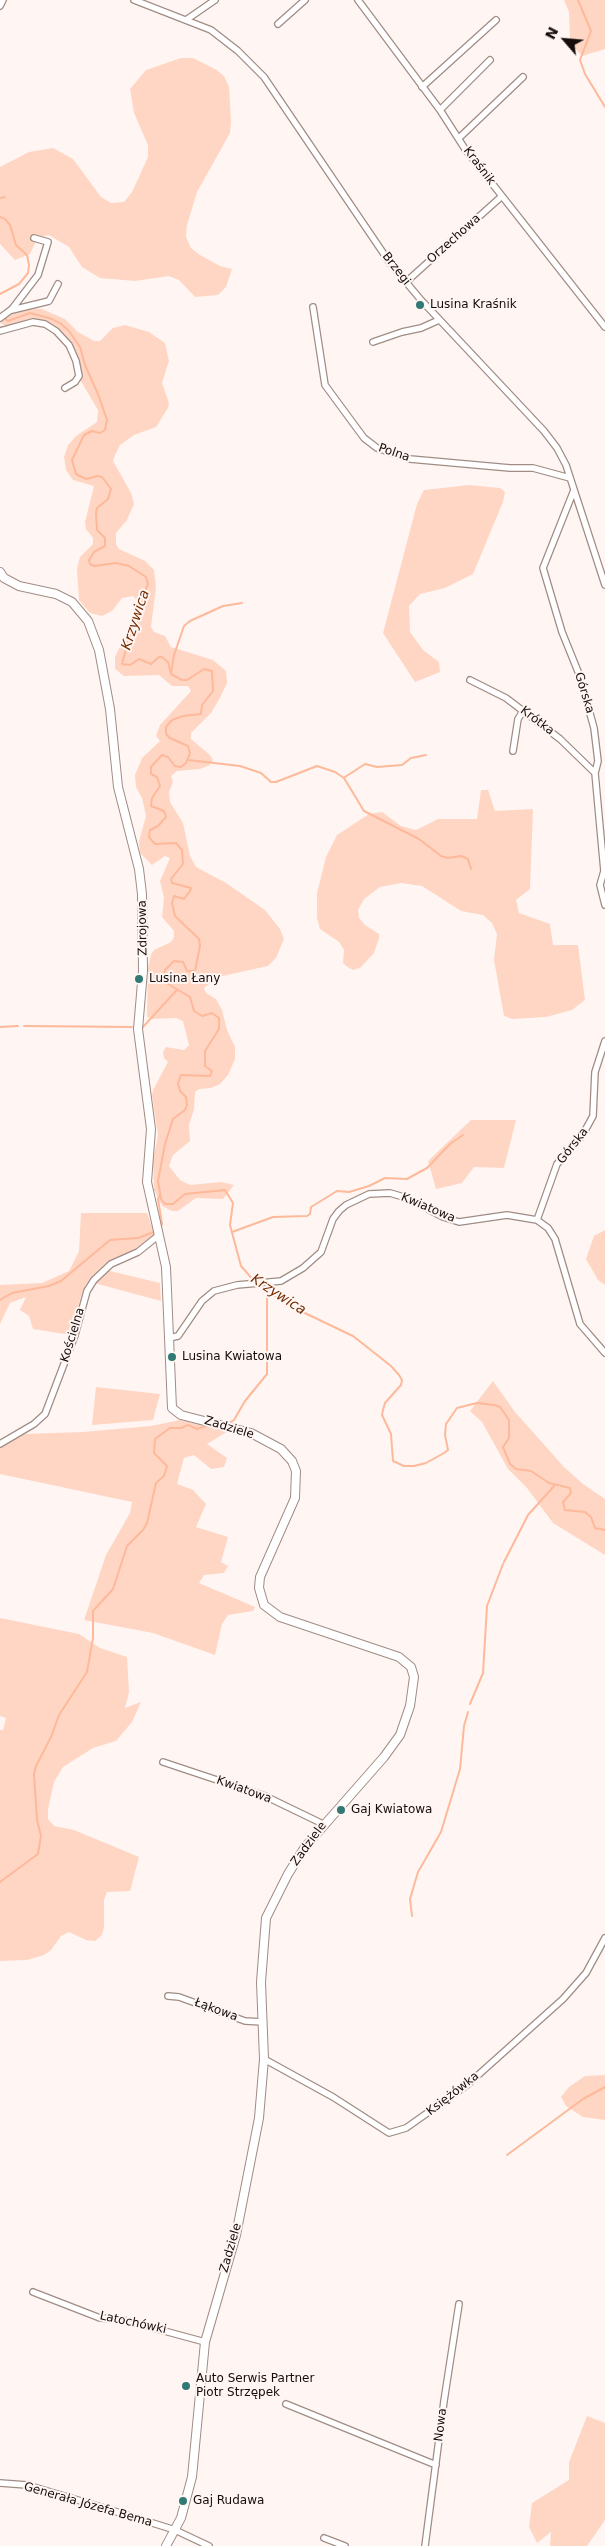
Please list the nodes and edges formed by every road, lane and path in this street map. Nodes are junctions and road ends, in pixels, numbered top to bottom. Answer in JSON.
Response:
{"nodes":[{"id":1,"x":3,"y":0,"type":"edge"},
{"id":2,"x":134,"y":0,"type":"edge"},
{"id":3,"x":152,"y":0,"type":"edge"},
{"id":4,"x":215,"y":0,"type":"edge"},
{"id":5,"x":305,"y":0,"type":"edge"},
{"id":6,"x":358,"y":0,"type":"edge"},
{"id":7,"x":146,"y":4,"type":"junction"},
{"id":8,"x":0,"y":6,"type":"edge"},
{"id":9,"x":186,"y":20,"type":"junction"},
{"id":10,"x":496,"y":20,"type":"dead end"},
{"id":11,"x":278,"y":24,"type":"dead end"},
{"id":12,"x":490,"y":60,"type":"dead end"},
{"id":13,"x":523,"y":77,"type":"dead end"},
{"id":14,"x":422,"y":87,"type":"junction"},
{"id":15,"x":440,"y":110,"type":"junction"},
{"id":16,"x":459,"y":138,"type":"junction"},
{"id":17,"x":502,"y":196,"type":"junction"},
{"id":18,"x":34,"y":238,"type":"dead end"},
{"id":19,"x":406,"y":282,"type":"junction"},
{"id":20,"x":58,"y":284,"type":"dead end"},
{"id":21,"x":313,"y":307,"type":"dead end"},
{"id":22,"x":5,"y":314,"type":"edge"},
{"id":23,"x":439,"y":320,"type":"junction"},
{"id":24,"x":605,"y":328,"type":"edge"},
{"id":25,"x":0,"y":331,"type":"edge"},
{"id":26,"x":373,"y":342,"type":"dead end"},
{"id":27,"x":65,"y":388,"type":"dead end"},
{"id":28,"x":570,"y":478,"type":"junction"},
{"id":29,"x":574,"y":490,"type":"junction"},
{"id":30,"x":0,"y":572,"type":"edge"},
{"id":31,"x":605,"y":585,"type":"edge"},
{"id":32,"x":470,"y":680,"type":"dead end"},
{"id":33,"x":523,"y":711,"type":"junction"},
{"id":34,"x":513,"y":751,"type":"dead end"},
{"id":35,"x":595,"y":773,"type":"junction"},
{"id":36,"x":604,"y":871,"type":"edge"},
{"id":37,"x":605,"y":904,"type":"edge"},
{"id":38,"x":605,"y":1041,"type":"edge"},
{"id":39,"x":537,"y":1220,"type":"junction"},
{"id":40,"x":159,"y":1236,"type":"junction"},
{"id":41,"x":169,"y":1340,"type":"junction"},
{"id":42,"x":605,"y":1353,"type":"edge"},
{"id":43,"x":0,"y":1444,"type":"edge"},
{"id":44,"x":162,"y":1762,"type":"dead end"},
{"id":45,"x":323,"y":1824,"type":"junction"},
{"id":46,"x":605,"y":1938,"type":"edge"},
{"id":47,"x":168,"y":1996,"type":"dead end"},
{"id":48,"x":263,"y":2022,"type":"junction"},
{"id":49,"x":264,"y":2059,"type":"junction"},
{"id":50,"x":33,"y":2292,"type":"dead end"},
{"id":51,"x":459,"y":2304,"type":"dead end"},
{"id":52,"x":205,"y":2342,"type":"junction"},
{"id":53,"x":286,"y":2404,"type":"dead end"},
{"id":54,"x":436,"y":2465,"type":"junction"},
{"id":55,"x":0,"y":2483,"type":"edge"},
{"id":56,"x":176,"y":2530,"type":"junction"},
{"id":57,"x":324,"y":2538,"type":"dead end"},
{"id":58,"x":166,"y":2546,"type":"edge"},
{"id":59,"x":209,"y":2546,"type":"edge"},
{"id":60,"x":345,"y":2546,"type":"edge"},
{"id":61,"x":425,"y":2546,"type":"edge"}],
"edges":[{"from":1,"to":8,"type":"street"},
{"from":2,"to":7,"type":"street","name":"Brzegi"},
{"from":3,"to":7,"type":"street"},
{"from":4,"to":9,"type":"street"},
{"from":5,"to":11,"type":"street"},
{"from":6,"to":14,"type":"street","name":"Kraśnik"},
{"from":7,"to":9,"type":"street","name":"Brzegi"},
{"from":9,"to":19,"type":"street","name":"Brzegi"},
{"from":10,"to":14,"type":"street"},
{"from":12,"to":15,"type":"street"},
{"from":13,"to":16,"type":"street"},
{"from":14,"to":15,"type":"street","name":"Kraśnik"},
{"from":15,"to":16,"type":"street","name":"Kraśnik"},
{"from":16,"to":17,"type":"street","name":"Kraśnik"},
{"from":17,"to":19,"type":"street","name":"Orzechowa"},
{"from":17,"to":24,"type":"street","name":"Kraśnik"},
{"from":18,"to":22,"type":"street"},
{"from":19,"to":23,"type":"street","name":"Brzegi"},
{"from":20,"to":22,"type":"street"},
{"from":21,"to":28,"type":"street","name":"Polna"},
{"from":23,"to":26,"type":"street"},
{"from":23,"to":28,"type":"street","name":"Brzegi"},
{"from":25,"to":27,"type":"street"},
{"from":28,"to":29,"type":"street","name":"Brzegi"},
{"from":29,"to":31,"type":"street","name":"Brzegi"},
{"from":29,"to":35,"type":"street","name":"Górska"},
{"from":30,"to":40,"type":"street","name":"Zdrojowa"},
{"from":32,"to":33,"type":"street","name":"Krótka"},
{"from":33,"to":34,"type":"street"},
{"from":33,"to":35,"type":"street","name":"Krótka"},
{"from":35,"to":36,"type":"street","name":"Górska"},
{"from":36,"to":37,"type":"street","name":"Górska"},
{"from":38,"to":39,"type":"street","name":"Górska"},
{"from":39,"to":41,"type":"street","name":"Kwiatowa"},
{"from":39,"to":42,"type":"street"},
{"from":40,"to":41,"type":"street","name":"Zdrojowa"},
{"from":40,"to":43,"type":"street","name":"Kościelna"},
{"from":41,"to":45,"type":"street","name":"Zadziele"},
{"from":44,"to":45,"type":"street","name":"Kwiatowa"},
{"from":45,"to":48,"type":"street","name":"Zadziele"},
{"from":46,"to":49,"type":"street","name":"Księżówka"},
{"from":47,"to":48,"type":"street","name":"Łąkowa"},
{"from":48,"to":49,"type":"street","name":"Zadziele"},
{"from":49,"to":52,"type":"street","name":"Zadziele"},
{"from":50,"to":52,"type":"street","name":"Latochówki"},
{"from":51,"to":54,"type":"street","name":"Nowa"},
{"from":52,"to":56,"type":"street","name":"Zadziele"},
{"from":53,"to":54,"type":"street"},
{"from":54,"to":61,"type":"street","name":"Nowa"},
{"from":55,"to":56,"type":"street","name":"Generała Józefa Bema"},
{"from":56,"to":58,"type":"street","name":"Zadziele"},
{"from":56,"to":59,"type":"street","name":"Generała Józefa Bema"},
{"from":57,"to":60,"type":"street"}]}
